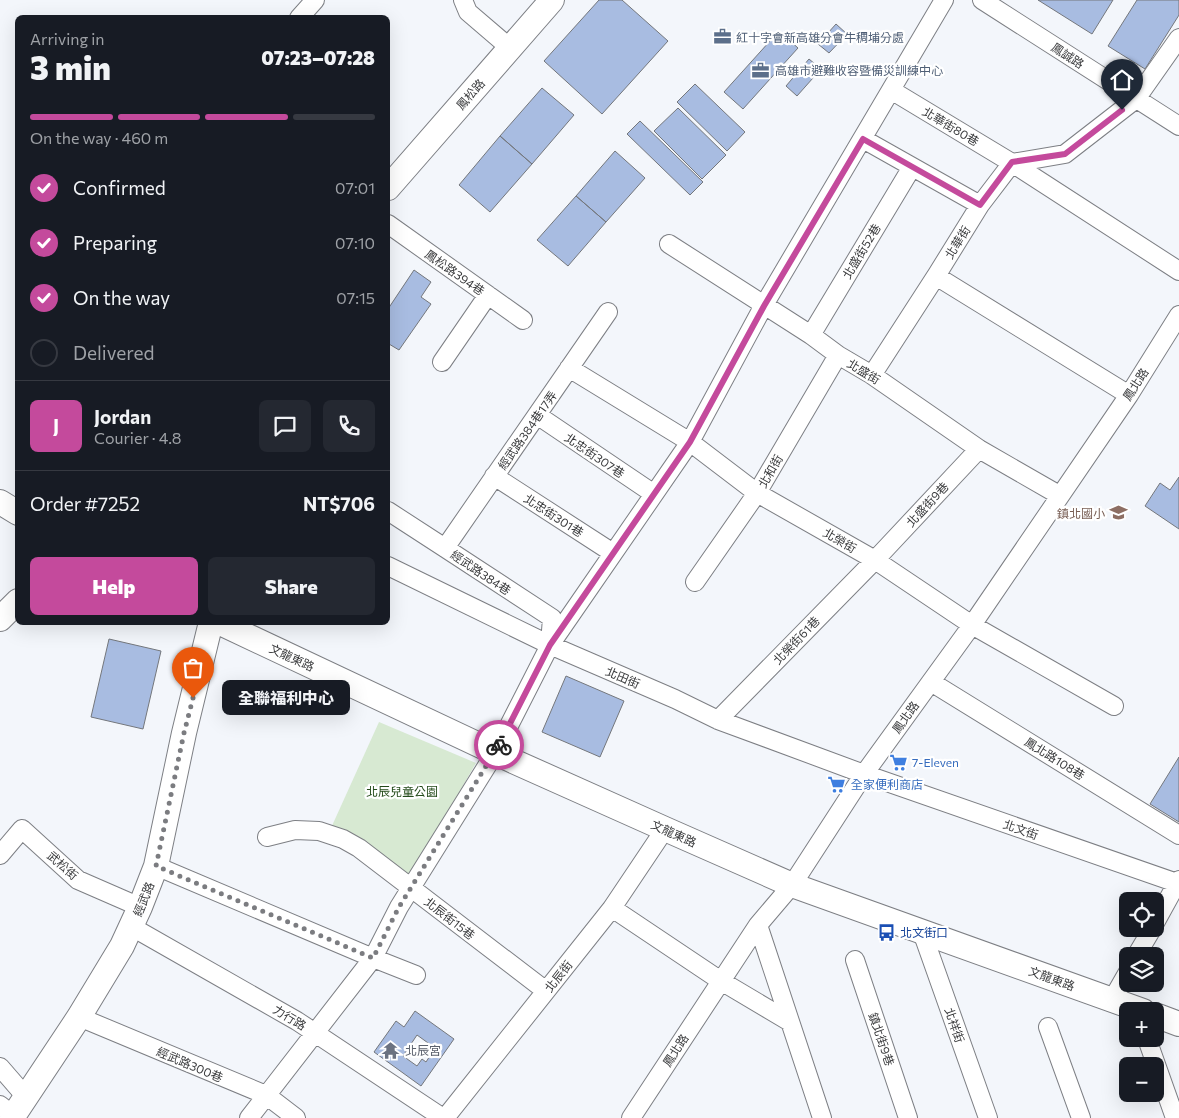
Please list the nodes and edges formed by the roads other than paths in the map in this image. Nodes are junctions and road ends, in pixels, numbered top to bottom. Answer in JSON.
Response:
{"nodes":[{"id":1,"x":315,"y":0,"type":"edge"},
{"id":2,"x":463,"y":0,"type":"edge"},
{"id":3,"x":552,"y":0,"type":"edge"},
{"id":4,"x":944,"y":0,"type":"edge"},
{"id":5,"x":982,"y":0,"type":"edge"},
{"id":6,"x":302,"y":15,"type":"edge"},
{"id":7,"x":1179,"y":38,"type":"edge"},
{"id":8,"x":510,"y":48,"type":"junction"},
{"id":9,"x":890,"y":90,"type":"junction"},
{"id":10,"x":1136,"y":99,"type":"junction"},
{"id":11,"x":1179,"y":126,"type":"edge"},
{"id":12,"x":863,"y":139,"type":"junction"},
{"id":13,"x":1012,"y":162,"type":"junction"},
{"id":14,"x":912,"y":167,"type":"junction"},
{"id":15,"x":390,"y":186,"type":"edge"},
{"id":16,"x":980,"y":205,"type":"junction"},
{"id":17,"x":390,"y":225,"type":"edge"},
{"id":18,"x":669,"y":244,"type":"dead end"},
{"id":19,"x":1179,"y":271,"type":"edge"},
{"id":20,"x":936,"y":276,"type":"junction"},
{"id":21,"x":488,"y":295,"type":"junction"},
{"id":22,"x":764,"y":306,"type":"junction"},
{"id":23,"x":608,"y":312,"type":"dead end"},
{"id":24,"x":1179,"y":315,"type":"edge"},
{"id":25,"x":523,"y":320,"type":"dead end"},
{"id":26,"x":811,"y":335,"type":"junction"},
{"id":27,"x":838,"y":355,"type":"junction"},
{"id":28,"x":442,"y":362,"type":"dead end"},
{"id":29,"x":569,"y":368,"type":"junction"},
{"id":30,"x":872,"y":375,"type":"junction"},
{"id":31,"x":1129,"y":395,"type":"junction"},
{"id":32,"x":537,"y":415,"type":"junction"},
{"id":33,"x":690,"y":442,"type":"junction"},
{"id":34,"x":979,"y":449,"type":"junction"},
{"id":35,"x":494,"y":476,"type":"junction"},
{"id":36,"x":757,"y":493,"type":"junction"},
{"id":37,"x":654,"y":494,"type":"junction"},
{"id":38,"x":1059,"y":495,"type":"junction"},
{"id":39,"x":0,"y":502,"type":"edge"},
{"id":40,"x":15,"y":511,"type":"edge"},
{"id":41,"x":390,"y":512,"type":"edge"},
{"id":42,"x":445,"y":548,"type":"junction"},
{"id":43,"x":613,"y":553,"type":"junction"},
{"id":44,"x":875,"y":560,"type":"junction"},
{"id":45,"x":390,"y":567,"type":"edge"},
{"id":46,"x":695,"y":582,"type":"dead end"},
{"id":47,"x":15,"y":603,"type":"edge"},
{"id":48,"x":0,"y":619,"type":"edge"},
{"id":49,"x":211,"y":625,"type":"edge"},
{"id":50,"x":224,"y":625,"type":"edge"},
{"id":51,"x":972,"y":625,"type":"junction"},
{"id":52,"x":550,"y":645,"type":"junction"},
{"id":53,"x":930,"y":682,"type":"junction"},
{"id":54,"x":1114,"y":706,"type":"dead end"},
{"id":55,"x":718,"y":720,"type":"junction"},
{"id":56,"x":495,"y":752,"type":"junction"},
{"id":57,"x":864,"y":774,"type":"junction"},
{"id":58,"x":665,"y":829,"type":"junction"},
{"id":59,"x":1179,"y":835,"type":"edge"},
{"id":60,"x":267,"y":837,"type":"dead end"},
{"id":61,"x":0,"y":855,"type":"edge"},
{"id":62,"x":156,"y":866,"type":"junction"},
{"id":63,"x":1178,"y":882,"type":"edge"},
{"id":64,"x":792,"y":885,"type":"junction"},
{"id":65,"x":411,"y":888,"type":"junction"},
{"id":66,"x":1164,"y":907,"type":"edge"},
{"id":67,"x":612,"y":908,"type":"junction"},
{"id":68,"x":136,"y":917,"type":"junction"},
{"id":69,"x":758,"y":925,"type":"junction"},
{"id":70,"x":922,"y":932,"type":"junction"},
{"id":71,"x":373,"y":958,"type":"junction"},
{"id":72,"x":855,"y":960,"type":"dead end"},
{"id":73,"x":416,"y":975,"type":"dead end"},
{"id":74,"x":721,"y":981,"type":"junction"},
{"id":75,"x":1119,"y":988,"type":"edge"},
{"id":76,"x":546,"y":991,"type":"junction"},
{"id":77,"x":1112,"y":1000,"type":"junction"},
{"id":78,"x":1119,"y":1003,"type":"edge"},
{"id":79,"x":78,"y":1017,"type":"junction"},
{"id":80,"x":1164,"y":1019,"type":"edge"},
{"id":81,"x":790,"y":1022,"type":"junction"},
{"id":82,"x":1179,"y":1024,"type":"edge"},
{"id":83,"x":1048,"y":1027,"type":"dead end"},
{"id":84,"x":315,"y":1032,"type":"junction"},
{"id":85,"x":1150,"y":1047,"type":"edge"},
{"id":86,"x":0,"y":1067,"type":"edge"},
{"id":87,"x":266,"y":1096,"type":"junction"},
{"id":88,"x":13,"y":1109,"type":"edge"},
{"id":89,"x":249,"y":1118,"type":"edge"},
{"id":90,"x":296,"y":1118,"type":"edge"},
{"id":91,"x":444,"y":1118,"type":"edge"},
{"id":92,"x":631,"y":1118,"type":"edge"},
{"id":93,"x":822,"y":1118,"type":"edge"},
{"id":94,"x":908,"y":1118,"type":"edge"},
{"id":95,"x":988,"y":1118,"type":"edge"},
{"id":96,"x":1081,"y":1118,"type":"edge"},
{"id":97,"x":1175,"y":1118,"type":"edge"}],
"edges":[{"from":1,"to":6,"type":"street"},
{"from":2,"to":8,"type":"street"},
{"from":3,"to":8,"type":"street","name":"鳳松路"},
{"from":4,"to":9,"type":"street"},
{"from":5,"to":10,"type":"street","name":"鳳誠路"},
{"from":7,"to":10,"type":"street"},
{"from":8,"to":15,"type":"street","name":"鳳松路"},
{"from":9,"to":12,"type":"street"},
{"from":9,"to":13,"type":"street","name":"北華街80巷"},
{"from":10,"to":11,"type":"street","name":"鳳誠路"},
{"from":10,"to":13,"type":"street"},
{"from":12,"to":14,"type":"street"},
{"from":12,"to":22,"type":"street"},
{"from":13,"to":16,"type":"street","name":"北華街"},
{"from":13,"to":19,"type":"street"},
{"from":14,"to":16,"type":"street"},
{"from":14,"to":26,"type":"street","name":"北盛街52巷"},
{"from":16,"to":20,"type":"street","name":"北華街"},
{"from":17,"to":21,"type":"street","name":"鳳松路394巷"},
{"from":18,"to":22,"type":"street","name":"北盛街"},
{"from":20,"to":30,"type":"street","name":"北華街"},
{"from":20,"to":31,"type":"street"},
{"from":21,"to":25,"type":"street","name":"鳳松路394巷"},
{"from":21,"to":28,"type":"street"},
{"from":22,"to":26,"type":"street","name":"北盛街"},
{"from":22,"to":33,"type":"street"},
{"from":23,"to":29,"type":"street","name":"經武路384巷17弄"},
{"from":24,"to":31,"type":"street","name":"鳳北路"},
{"from":26,"to":27,"type":"street","name":"北盛街"},
{"from":27,"to":30,"type":"street","name":"北盛街"},
{"from":27,"to":36,"type":"street","name":"北和街"},
{"from":29,"to":32,"type":"street","name":"經武路384巷17弄"},
{"from":29,"to":33,"type":"street","name":"北榮街"},
{"from":30,"to":34,"type":"street","name":"北盛街"},
{"from":31,"to":38,"type":"street","name":"鳳北路"},
{"from":32,"to":35,"type":"street","name":"經武路384巷17弄"},
{"from":32,"to":37,"type":"street","name":"北忠街307巷"},
{"from":33,"to":36,"type":"street","name":"北榮街"},
{"from":33,"to":37,"type":"street"},
{"from":34,"to":38,"type":"street","name":"北盛街"},
{"from":34,"to":44,"type":"street","name":"北盛街9巷"},
{"from":35,"to":42,"type":"street","name":"經武路384巷17弄"},
{"from":35,"to":43,"type":"street","name":"北忠街301巷"},
{"from":36,"to":44,"type":"street","name":"北榮街"},
{"from":36,"to":46,"type":"street","name":"北和街"},
{"from":37,"to":43,"type":"street"},
{"from":38,"to":51,"type":"street","name":"鳳北路"},
{"from":39,"to":40,"type":"street"},
{"from":41,"to":42,"type":"street","name":"經武路384巷"},
{"from":42,"to":52,"type":"street","name":"經武路384巷"},
{"from":43,"to":52,"type":"street"},
{"from":44,"to":51,"type":"street","name":"北榮街"},
{"from":44,"to":55,"type":"street","name":"北榮街61巷"},
{"from":45,"to":52,"type":"street","name":"北田街"},
{"from":47,"to":48,"type":"street"},
{"from":49,"to":62,"type":"street","name":"經武路"},
{"from":50,"to":56,"type":"street","name":"文龍東路"},
{"from":51,"to":53,"type":"street","name":"鳳北路"},
{"from":51,"to":54,"type":"street","name":"北榮街"},
{"from":52,"to":55,"type":"street","name":"北田街"},
{"from":52,"to":56,"type":"street"},
{"from":53,"to":57,"type":"street","name":"鳳北路"},
{"from":53,"to":59,"type":"street","name":"鳳北路108巷"},
{"from":55,"to":57,"type":"street","name":"北田街"},
{"from":56,"to":58,"type":"street","name":"文龍東路"},
{"from":56,"to":65,"type":"street"},
{"from":57,"to":63,"type":"street","name":"北文街"},
{"from":57,"to":64,"type":"street","name":"鳳北路"},
{"from":58,"to":64,"type":"street","name":"文龍東路"},
{"from":58,"to":67,"type":"street","name":"北辰街"},
{"from":60,"to":65,"type":"street","name":"北辰街15巷"},
{"from":61,"to":68,"type":"street","name":"武松街"},
{"from":62,"to":68,"type":"street","name":"經武路"},
{"from":62,"to":71,"type":"street"},
{"from":63,"to":66,"type":"street","name":"北文街"},
{"from":64,"to":69,"type":"street","name":"鳳北路"},
{"from":64,"to":70,"type":"street","name":"文龍東路"},
{"from":65,"to":71,"type":"street"},
{"from":65,"to":76,"type":"street","name":"北辰街15巷"},
{"from":67,"to":74,"type":"street"},
{"from":67,"to":76,"type":"street","name":"北辰街"},
{"from":68,"to":79,"type":"street","name":"經武路"},
{"from":68,"to":84,"type":"street","name":"力行路"},
{"from":69,"to":74,"type":"street","name":"鳳北路"},
{"from":69,"to":81,"type":"street"},
{"from":70,"to":77,"type":"street","name":"文龍東路"},
{"from":70,"to":95,"type":"street","name":"北祥街"},
{"from":71,"to":73,"type":"street"},
{"from":71,"to":84,"type":"street"},
{"from":72,"to":94,"type":"street","name":"鎮北街9巷"},
{"from":74,"to":81,"type":"street"},
{"from":74,"to":92,"type":"street","name":"鳳北路"},
{"from":75,"to":77,"type":"street"},
{"from":76,"to":91,"type":"street","name":"北辰街"},
{"from":77,"to":78,"type":"street","name":"文龍東路"},
{"from":79,"to":87,"type":"street","name":"經武路300巷"},
{"from":79,"to":88,"type":"street","name":"經武路"},
{"from":80,"to":82,"type":"street","name":"文龍東路"},
{"from":81,"to":93,"type":"street"},
{"from":83,"to":96,"type":"street"},
{"from":84,"to":87,"type":"street"},
{"from":84,"to":91,"type":"street","name":"力行路"},
{"from":85,"to":97,"type":"street"},
{"from":86,"to":88,"type":"street"},
{"from":87,"to":89,"type":"street"},
{"from":87,"to":90,"type":"street","name":"經武路300巷"}]}
